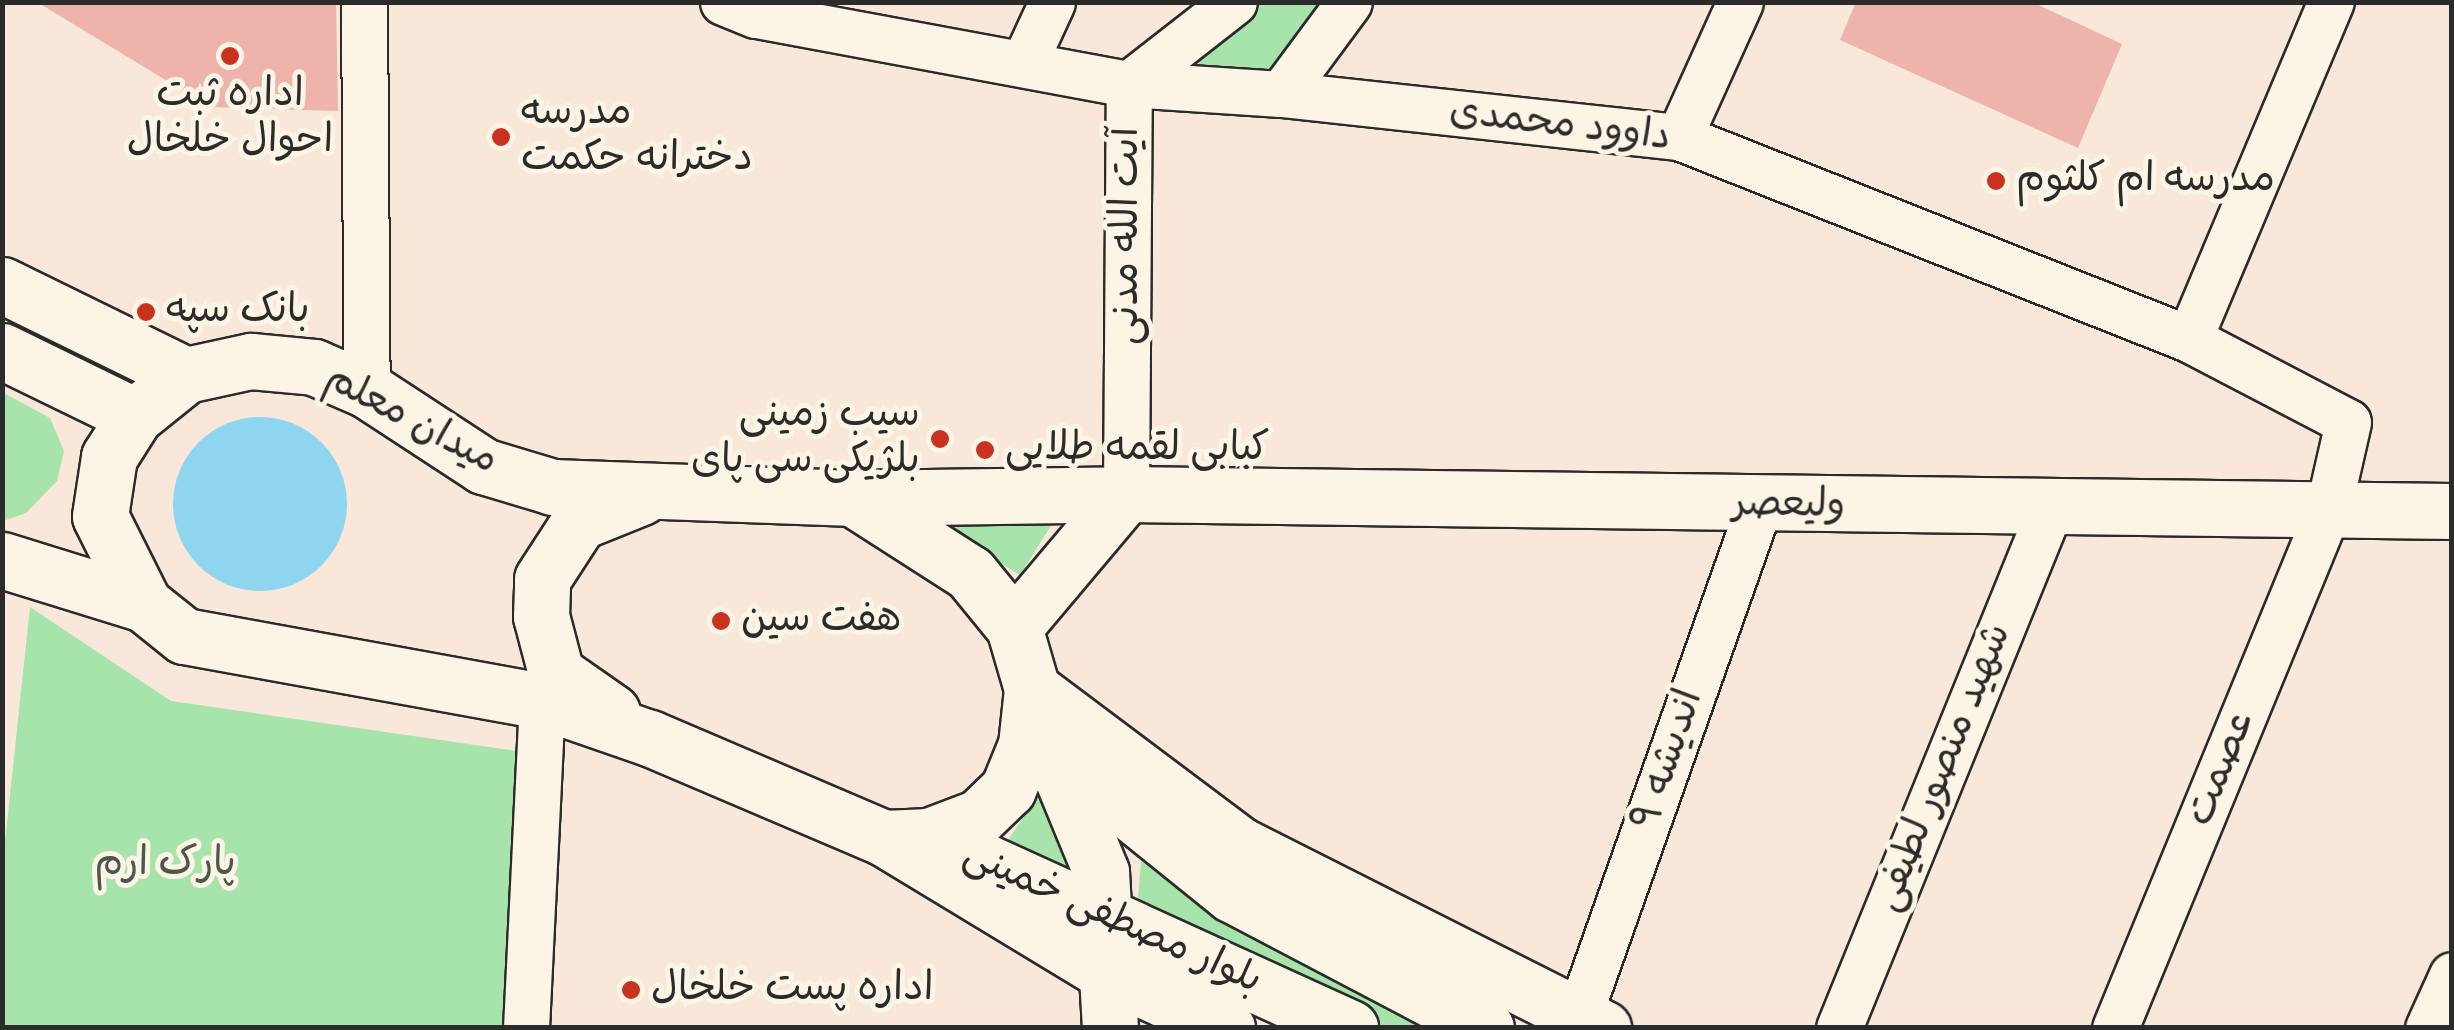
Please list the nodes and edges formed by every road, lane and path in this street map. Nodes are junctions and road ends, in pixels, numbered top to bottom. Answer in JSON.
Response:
{"nodes":[{"id":1,"x":364,"y":2,"type":"edge"},
{"id":2,"x":723,"y":2,"type":"edge"},
{"id":3,"x":1052,"y":2,"type":"edge"},
{"id":4,"x":1234,"y":2,"type":"edge"},
{"id":5,"x":1349,"y":2,"type":"edge"},
{"id":6,"x":1740,"y":2,"type":"edge"},
{"id":7,"x":2331,"y":2,"type":"edge"},
{"id":8,"x":1026,"y":59,"type":"junction"},
{"id":9,"x":1129,"y":84,"type":"junction"},
{"id":10,"x":1280,"y":94,"type":"junction"},
{"id":11,"x":1679,"y":137,"type":"junction"},
{"id":12,"x":2,"y":286,"type":"edge"},
{"id":13,"x":2189,"y":339,"type":"junction"},
{"id":14,"x":2,"y":350,"type":"edge"},
{"id":15,"x":186,"y":375,"type":"junction"},
{"id":16,"x":367,"y":390,"type":"junction"},
{"id":17,"x":135,"y":416,"type":"junction"},
{"id":18,"x":2348,"y":422,"type":"joint"},
{"id":19,"x":649,"y":494,"type":"junction"},
{"id":20,"x":1126,"y":494,"type":"junction"},
{"id":21,"x":853,"y":498,"type":"junction"},
{"id":22,"x":1759,"y":506,"type":"junction"},
{"id":23,"x":2050,"y":508,"type":"junction"},
{"id":24,"x":2328,"y":510,"type":"junction"},
{"id":25,"x":2452,"y":511,"type":"edge"},
{"id":26,"x":2,"y":560,"type":"edge"},
{"id":27,"x":144,"y":604,"type":"junction"},
{"id":28,"x":1014,"y":627,"type":"junction"},
{"id":29,"x":1032,"y":689,"type":"junction"},
{"id":30,"x":542,"y":701,"type":"junction"},
{"id":31,"x":649,"y":738,"type":"junction"},
{"id":32,"x":1039,"y":749,"type":"junction"},
{"id":33,"x":906,"y":837,"type":"junction"},
{"id":34,"x":1108,"y":920,"type":"junction"},
{"id":35,"x":2452,"y":975,"type":"edge"},
{"id":36,"x":1109,"y":1001,"type":"edge"},
{"id":37,"x":1591,"y":1021,"type":"edge"},
{"id":38,"x":526,"y":1028,"type":"edge"},
{"id":39,"x":1226,"y":1028,"type":"edge"},
{"id":40,"x":1350,"y":1028,"type":"edge"},
{"id":41,"x":1486,"y":1028,"type":"edge"},
{"id":42,"x":1839,"y":1028,"type":"edge"},
{"id":43,"x":2115,"y":1028,"type":"edge"},
{"id":44,"x":2428,"y":1028,"type":"edge"}],
"edges":[{"from":1,"to":16,"type":"street"},
{"from":2,"to":8,"type":"street","name":"داوود محمدی"},
{"from":3,"to":8,"type":"street"},
{"from":4,"to":9,"type":"street"},
{"from":5,"to":10,"type":"street"},
{"from":6,"to":11,"type":"street"},
{"from":7,"to":13,"type":"street"},
{"from":8,"to":9,"type":"street","name":"داوود محمدی"},
{"from":9,"to":10,"type":"street","name":"داوود محمدی"},
{"from":9,"to":20,"type":"street","name":"آیت الله مدنی"},
{"from":10,"to":11,"type":"street","name":"داوود محمدی"},
{"from":11,"to":13,"type":"street","name":"داوود محمدی"},
{"from":12,"to":15,"type":"main road"},
{"from":13,"to":18,"type":"street","name":"داوود محمدی"},
{"from":14,"to":17,"type":"main road"},
{"from":15,"to":16,"type":"main road","name":"میدان معلم"},
{"from":15,"to":17,"type":"main road","name":"میدان معلم"},
{"from":16,"to":19,"type":"main road","name":"میدان معلم"},
{"from":17,"to":27,"type":"main road","name":"میدان معلم"},
{"from":18,"to":24,"type":"street","name":"عصمت"},
{"from":19,"to":21,"type":"main road","name":"میدان معلم"},
{"from":19,"to":31,"type":"main road"},
{"from":20,"to":21,"type":"main road","name":"ولیعصر"},
{"from":20,"to":22,"type":"main road","name":"ولیعصر"},
{"from":20,"to":28,"type":"main road"},
{"from":21,"to":28,"type":"main road"},
{"from":22,"to":23,"type":"main road","name":"ولیعصر"},
{"from":22,"to":37,"type":"street","name":"اندیشه ۹"},
{"from":23,"to":24,"type":"main road","name":"ولیعصر"},
{"from":23,"to":42,"type":"street","name":"شهید منصور لطیفی"},
{"from":24,"to":25,"type":"main road","name":"ولیعصر"},
{"from":24,"to":43,"type":"street","name":"عصمت"},
{"from":26,"to":27,"type":"main road"},
{"from":27,"to":30,"type":"main road","name":"میدان معلم"},
{"from":28,"to":29,"type":"main road"},
{"from":29,"to":32,"type":"main road"},
{"from":29,"to":37,"type":"main road"},
{"from":30,"to":31,"type":"main road","name":"میدان معلم"},
{"from":30,"to":38,"type":"street"},
{"from":31,"to":33,"type":"main road","name":"میدان معلم"},
{"from":32,"to":33,"type":"main road"},
{"from":32,"to":34,"type":"main road"},
{"from":32,"to":41,"type":"main road","name":"بلوار مصطفی خمینی"},
{"from":33,"to":34,"type":"main road","name":"بلوار مصطفی خمینی"},
{"from":33,"to":36,"type":"main road"},
{"from":34,"to":36,"type":"main road"},
{"from":34,"to":40,"type":"main road","name":"بلوار مصطفی خمینی"},
{"from":35,"to":44,"type":"street"},
{"from":36,"to":39,"type":"main road"}]}
